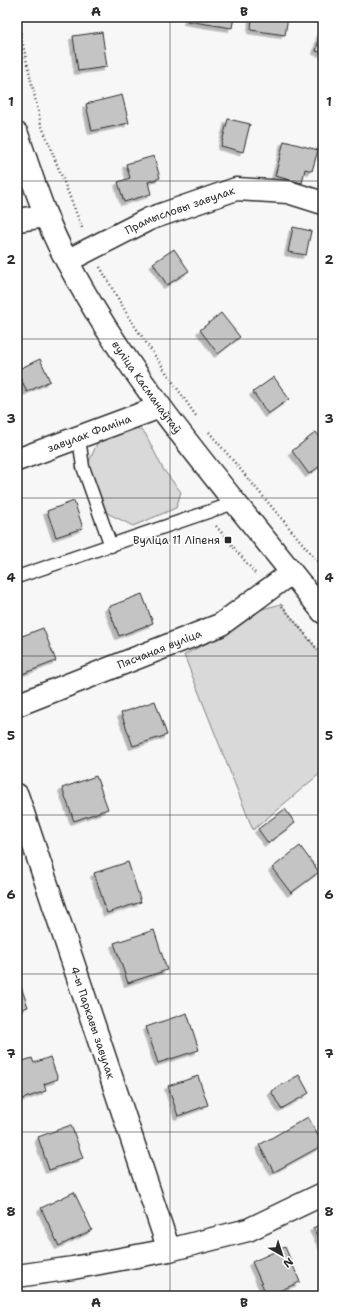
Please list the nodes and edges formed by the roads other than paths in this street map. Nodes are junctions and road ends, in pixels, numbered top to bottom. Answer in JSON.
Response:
{"nodes":[{"id":1,"x":17,"y":134,"type":"edge"},
{"id":2,"x":323,"y":203,"type":"edge"},
{"id":3,"x":46,"y":216,"type":"junction"},
{"id":4,"x":17,"y":220,"type":"edge"},
{"id":5,"x":66,"y":261,"type":"junction"},
{"id":6,"x":160,"y":407,"type":"junction"},
{"id":7,"x":79,"y":438,"type":"junction"},
{"id":8,"x":17,"y":460,"type":"edge"},
{"id":9,"x":234,"y":503,"type":"junction"},
{"id":10,"x":111,"y":546,"type":"junction"},
{"id":11,"x":291,"y":574,"type":"junction"},
{"id":12,"x":17,"y":577,"type":"edge"},
{"id":13,"x":322,"y":608,"type":"edge"},
{"id":14,"x":17,"y":705,"type":"edge"},
{"id":15,"x":17,"y":796,"type":"edge"},
{"id":16,"x":323,"y":1194,"type":"edge"},
{"id":17,"x":168,"y":1250,"type":"junction"},
{"id":18,"x":17,"y":1276,"type":"edge"}],
"edges":[{"from":1,"to":3,"type":"street","name":"вуліца Касманаўтаў"},
{"from":2,"to":5,"type":"street","name":"Прамысловы завулак"},
{"from":3,"to":4,"type":"street"},
{"from":3,"to":5,"type":"street","name":"вуліца Касманаўтаў"},
{"from":5,"to":6,"type":"street","name":"вуліца Касманаўтаў"},
{"from":6,"to":7,"type":"street","name":"завулак Фаміна"},
{"from":6,"to":9,"type":"street","name":"вуліца Касманаўтаў"},
{"from":7,"to":8,"type":"street","name":"завулак Фаміна"},
{"from":7,"to":10,"type":"lane"},
{"from":9,"to":10,"type":"lane"},
{"from":9,"to":11,"type":"street","name":"вуліца Касманаўтаў"},
{"from":10,"to":12,"type":"lane"},
{"from":11,"to":13,"type":"street","name":"вуліца Касманаўтаў"},
{"from":11,"to":14,"type":"street","name":"Пясчаная вуліца"},
{"from":15,"to":17,"type":"street","name":"4-ы Паркавы завулак"},
{"from":16,"to":17,"type":"street"},
{"from":17,"to":18,"type":"street"}]}
